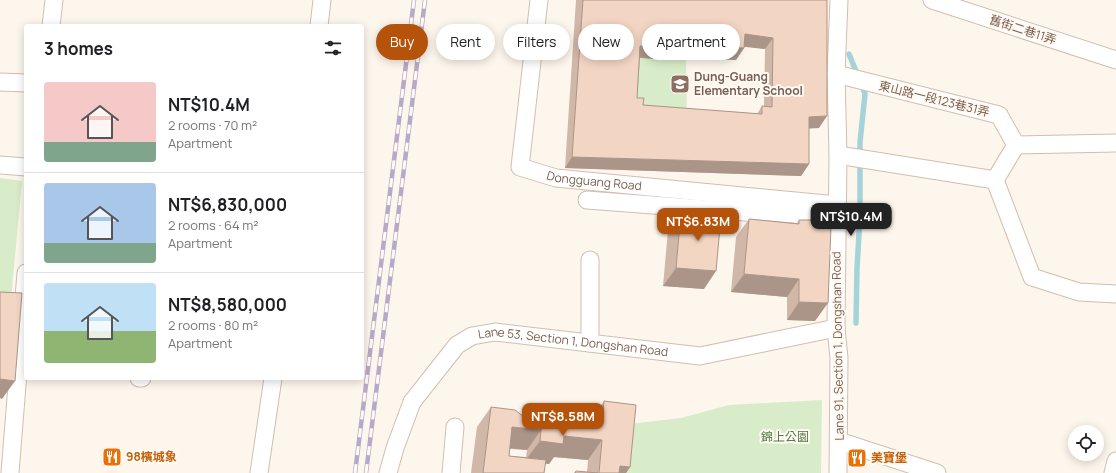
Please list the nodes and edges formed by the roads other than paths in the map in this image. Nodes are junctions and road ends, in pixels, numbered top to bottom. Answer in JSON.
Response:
{"nodes":[{"id":1,"x":54,"y":0,"type":"edge"},
{"id":2,"x":322,"y":0,"type":"edge"},
{"id":3,"x":539,"y":0,"type":"edge"},
{"id":4,"x":838,"y":0,"type":"edge"},
{"id":5,"x":932,"y":0,"type":"edge"},
{"id":6,"x":51,"y":24,"type":"edge"},
{"id":7,"x":319,"y":24,"type":"edge"},
{"id":8,"x":1116,"y":60,"type":"edge"},
{"id":9,"x":836,"y":74,"type":"junction"},
{"id":10,"x":0,"y":82,"type":"edge"},
{"id":11,"x":24,"y":83,"type":"edge"},
{"id":12,"x":1116,"y":143,"type":"edge"},
{"id":13,"x":1016,"y":145,"type":"junction"},
{"id":14,"x":838,"y":155,"type":"junction"},
{"id":15,"x":0,"y":165,"type":"edge"},
{"id":16,"x":24,"y":167,"type":"edge"},
{"id":17,"x":995,"y":180,"type":"junction"},
{"id":18,"x":587,"y":200,"type":"dead end"},
{"id":19,"x":837,"y":212,"type":"junction"},
{"id":20,"x":590,"y":260,"type":"dead end"},
{"id":21,"x":1116,"y":294,"type":"edge"},
{"id":22,"x":836,"y":328,"type":"junction"},
{"id":23,"x":24,"y":329,"type":"edge"},
{"id":24,"x":590,"y":344,"type":"junction"},
{"id":25,"x":22,"y":372,"type":"edge"},
{"id":26,"x":273,"y":380,"type":"edge"},
{"id":27,"x":455,"y":426,"type":"dead end"},
{"id":28,"x":839,"y":441,"type":"junction"},
{"id":29,"x":1116,"y":461,"type":"edge"},
{"id":30,"x":930,"y":472,"type":"edge"},
{"id":31,"x":10,"y":473,"type":"edge"},
{"id":32,"x":259,"y":473,"type":"edge"},
{"id":33,"x":388,"y":473,"type":"edge"},
{"id":34,"x":451,"y":473,"type":"edge"},
{"id":35,"x":838,"y":473,"type":"edge"},
{"id":36,"x":1113,"y":473,"type":"edge"}],
"edges":[{"from":1,"to":6,"type":"street"},
{"from":2,"to":7,"type":"street"},
{"from":3,"to":19,"type":"street","name":"Dongguang Road"},
{"from":4,"to":9,"type":"street","name":"Lane 91, Section 1, Dongshan Road"},
{"from":5,"to":8,"type":"street","name":"舊街二巷11弄"},
{"from":9,"to":13,"type":"street","name":"東山路一段123巷31弄"},
{"from":9,"to":14,"type":"street","name":"Lane 91, Section 1, Dongshan Road"},
{"from":10,"to":11,"type":"street"},
{"from":12,"to":13,"type":"street"},
{"from":13,"to":17,"type":"street"},
{"from":14,"to":17,"type":"street"},
{"from":14,"to":19,"type":"street","name":"Lane 91, Section 1, Dongshan Road"},
{"from":15,"to":16,"type":"street"},
{"from":17,"to":21,"type":"street"},
{"from":18,"to":19,"type":"street"},
{"from":19,"to":22,"type":"street","name":"Lane 91, Section 1, Dongshan Road"},
{"from":20,"to":24,"type":"street"},
{"from":22,"to":24,"type":"street","name":"Lane 53, Section 1, Dongshan Road"},
{"from":22,"to":28,"type":"street","name":"Lane 91, Section 1, Dongshan Road"},
{"from":23,"to":25,"type":"street"},
{"from":24,"to":33,"type":"street","name":"Lane 53, Section 1, Dongshan Road"},
{"from":25,"to":31,"type":"street"},
{"from":26,"to":32,"type":"street"},
{"from":27,"to":34,"type":"street"},
{"from":28,"to":30,"type":"street"},
{"from":28,"to":35,"type":"street","name":"Lane 91, Section 1, Dongshan Road"},
{"from":29,"to":36,"type":"street"}]}
